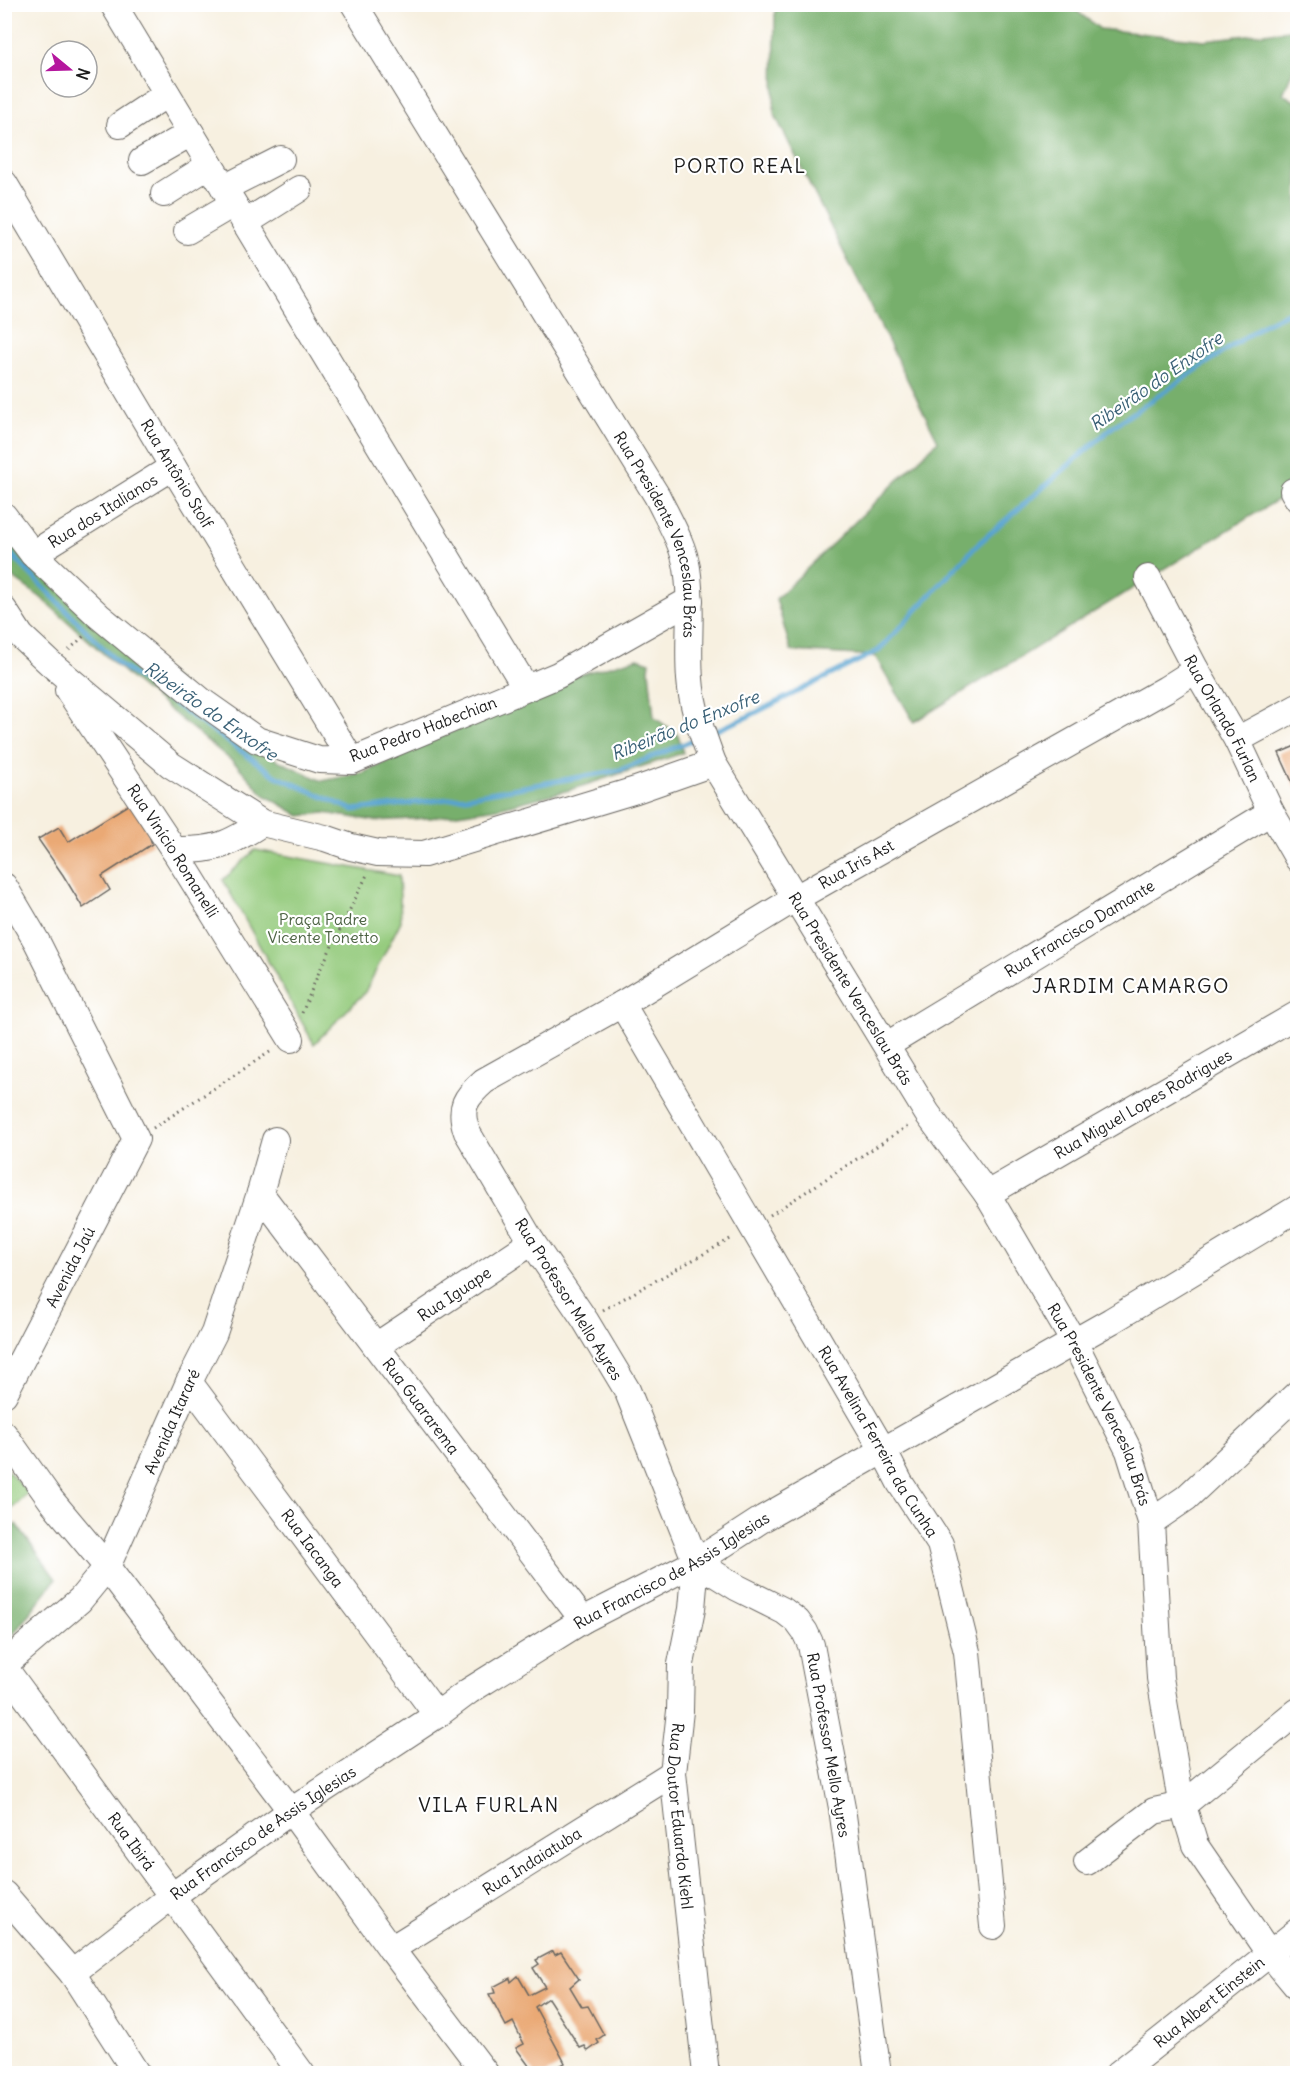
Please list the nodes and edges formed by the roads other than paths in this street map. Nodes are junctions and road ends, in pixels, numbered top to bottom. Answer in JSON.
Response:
{"nodes":[{"id":1,"x":113,"y":4,"type":"edge"},
{"id":2,"x":354,"y":4,"type":"edge"},
{"id":3,"x":167,"y":93,"type":"junction"},
{"id":4,"x":120,"y":125,"type":"dead end"},
{"id":5,"x":191,"y":133,"type":"junction"},
{"id":6,"x":281,"y":159,"type":"dead end"},
{"id":7,"x":142,"y":161,"type":"dead end"},
{"id":8,"x":210,"y":165,"type":"junction"},
{"id":9,"x":4,"y":183,"type":"edge"},
{"id":10,"x":299,"y":189,"type":"dead end"},
{"id":11,"x":164,"y":194,"type":"dead end"},
{"id":12,"x":234,"y":205,"type":"junction"},
{"id":13,"x":187,"y":231,"type":"dead end"},
{"id":14,"x":173,"y":467,"type":"junction"},
{"id":15,"x":4,"y":516,"type":"edge"},
{"id":16,"x":33,"y":554,"type":"junction"},
{"id":17,"x":1148,"y":578,"type":"dead end"},
{"id":18,"x":690,"y":600,"type":"junction"},
{"id":19,"x":4,"y":610,"type":"edge"},
{"id":20,"x":51,"y":664,"type":"junction"},
{"id":21,"x":1196,"y":670,"type":"junction"},
{"id":22,"x":526,"y":688,"type":"junction"},
{"id":23,"x":1298,"y":707,"type":"edge"},
{"id":24,"x":1237,"y":740,"type":"junction"},
{"id":25,"x":710,"y":754,"type":"junction"},
{"id":26,"x":352,"y":761,"type":"junction"},
{"id":27,"x":1271,"y":812,"type":"junction"},
{"id":28,"x":262,"y":824,"type":"junction"},
{"id":29,"x":174,"y":850,"type":"junction"},
{"id":30,"x":1298,"y":859,"type":"edge"},
{"id":31,"x":4,"y":886,"type":"edge"},
{"id":32,"x":796,"y":898,"type":"junction"},
{"id":33,"x":622,"y":1004,"type":"junction"},
{"id":34,"x":1298,"y":1014,"type":"edge"},
{"id":35,"x":291,"y":1039,"type":"dead end"},
{"id":36,"x":887,"y":1045,"type":"junction"},
{"id":37,"x":464,"y":1104,"type":"joint"},
{"id":38,"x":275,"y":1140,"type":"dead end"},
{"id":39,"x":260,"y":1193,"type":"junction"},
{"id":40,"x":987,"y":1194,"type":"junction"},
{"id":41,"x":1298,"y":1208,"type":"edge"},
{"id":42,"x":532,"y":1242,"type":"junction"},
{"id":43,"x":32,"y":1342,"type":"junction"},
{"id":44,"x":1074,"y":1342,"type":"junction"},
{"id":45,"x":376,"y":1346,"type":"junction"},
{"id":46,"x":4,"y":1360,"type":"edge"},
{"id":47,"x":189,"y":1382,"type":"junction"},
{"id":48,"x":1298,"y":1393,"type":"edge"},
{"id":49,"x":4,"y":1394,"type":"edge"},
{"id":50,"x":4,"y":1434,"type":"edge"},
{"id":51,"x":883,"y":1450,"type":"junction"},
{"id":52,"x":1151,"y":1522,"type":"junction"},
{"id":53,"x":696,"y":1562,"type":"junction"},
{"id":54,"x":107,"y":1567,"type":"junction"},
{"id":55,"x":582,"y":1620,"type":"junction"},
{"id":56,"x":4,"y":1666,"type":"edge"},
{"id":57,"x":1298,"y":1711,"type":"edge"},
{"id":58,"x":437,"y":1715,"type":"junction"},
{"id":59,"x":673,"y":1773,"type":"junction"},
{"id":60,"x":1183,"y":1805,"type":"junction"},
{"id":61,"x":291,"y":1811,"type":"junction"},
{"id":62,"x":1088,"y":1862,"type":"dead end"},
{"id":63,"x":4,"y":1894,"type":"edge"},
{"id":64,"x":172,"y":1896,"type":"junction"},
{"id":65,"x":993,"y":1926,"type":"dead end"},
{"id":66,"x":1298,"y":1931,"type":"edge"},
{"id":67,"x":391,"y":1949,"type":"junction"},
{"id":68,"x":1269,"y":1953,"type":"junction"},
{"id":69,"x":72,"y":1973,"type":"junction"},
{"id":70,"x":1298,"y":1988,"type":"edge"},
{"id":71,"x":137,"y":2073,"type":"edge"},
{"id":72,"x":302,"y":2073,"type":"edge"},
{"id":73,"x":486,"y":2073,"type":"edge"},
{"id":74,"x":706,"y":2073,"type":"edge"},
{"id":75,"x":878,"y":2073,"type":"edge"},
{"id":76,"x":1118,"y":2073,"type":"edge"}],
"edges":[{"from":1,"to":3,"type":"street"},
{"from":2,"to":18,"type":"street","name":"Rua Presidente Venceslau Brás"},
{"from":3,"to":4,"type":"street"},
{"from":3,"to":5,"type":"street"},
{"from":5,"to":7,"type":"street"},
{"from":5,"to":8,"type":"street"},
{"from":6,"to":12,"type":"street"},
{"from":8,"to":11,"type":"street"},
{"from":8,"to":12,"type":"street"},
{"from":9,"to":14,"type":"street","name":"Rua Antônio Stolf"},
{"from":10,"to":12,"type":"street"},
{"from":12,"to":13,"type":"street"},
{"from":12,"to":22,"type":"street"},
{"from":14,"to":16,"type":"street","name":"Rua dos Italianos"},
{"from":14,"to":26,"type":"street","name":"Rua Antônio Stolf"},
{"from":15,"to":16,"type":"street","name":"Rua Pedro Habechian"},
{"from":16,"to":26,"type":"street","name":"Rua Pedro Habechian"},
{"from":17,"to":21,"type":"street","name":"Rua Orlando Furlan"},
{"from":18,"to":22,"type":"street","name":"Rua Pedro Habechian"},
{"from":18,"to":25,"type":"street","name":"Rua Presidente Venceslau Brás"},
{"from":19,"to":20,"type":"street"},
{"from":20,"to":28,"type":"street"},
{"from":20,"to":29,"type":"street","name":"Rua Vinício Romanelli"},
{"from":21,"to":24,"type":"street","name":"Rua Orlando Furlan"},
{"from":21,"to":32,"type":"street","name":"Rua Iris Ast"},
{"from":22,"to":26,"type":"street","name":"Rua Pedro Habechian"},
{"from":23,"to":24,"type":"street"},
{"from":24,"to":27,"type":"street","name":"Rua Orlando Furlan"},
{"from":25,"to":28,"type":"street"},
{"from":25,"to":32,"type":"street","name":"Rua Presidente Venceslau Brás"},
{"from":27,"to":30,"type":"street","name":"Rua Orlando Furlan"},
{"from":27,"to":36,"type":"street","name":"Rua Francisco Damante"},
{"from":28,"to":29,"type":"street"},
{"from":29,"to":35,"type":"street","name":"Rua Vinício Romanelli"},
{"from":31,"to":43,"type":"street","name":"Avenida Jaú"},
{"from":32,"to":33,"type":"street","name":"Rua Iris Ast"},
{"from":32,"to":36,"type":"street","name":"Rua Presidente Venceslau Brás"},
{"from":33,"to":37,"type":"street","name":"Rua Iris Ast"},
{"from":33,"to":51,"type":"street","name":"Rua Avelina Ferreira da Cunha"},
{"from":34,"to":40,"type":"street","name":"Rua Miguel Lopes Rodrigues"},
{"from":36,"to":40,"type":"street","name":"Rua Presidente Venceslau Brás"},
{"from":37,"to":42,"type":"street","name":"Rua Professor Mello Ayres"},
{"from":38,"to":39,"type":"street","name":"Avenida Itararé"},
{"from":39,"to":45,"type":"street","name":"Rua Guararema"},
{"from":39,"to":47,"type":"street","name":"Avenida Itararé"},
{"from":40,"to":44,"type":"street","name":"Rua Presidente Venceslau Brás"},
{"from":41,"to":44,"type":"street","name":"Rua Francisco de Assis Iglesias"},
{"from":42,"to":45,"type":"street","name":"Rua Iguape"},
{"from":42,"to":53,"type":"street","name":"Rua Professor Mello Ayres"},
{"from":43,"to":46,"type":"street"},
{"from":43,"to":49,"type":"street","name":"Avenida Jaú"},
{"from":44,"to":51,"type":"street","name":"Rua Francisco de Assis Iglesias"},
{"from":44,"to":52,"type":"street","name":"Rua Presidente Venceslau Brás"},
{"from":45,"to":55,"type":"street","name":"Rua Guararema"},
{"from":47,"to":54,"type":"street","name":"Avenida Itararé"},
{"from":47,"to":58,"type":"street","name":"Rua Iacanga"},
{"from":48,"to":52,"type":"street"},
{"from":50,"to":54,"type":"street"},
{"from":51,"to":53,"type":"street","name":"Rua Francisco de Assis Iglesias"},
{"from":51,"to":65,"type":"street","name":"Rua Avelina Ferreira da Cunha"},
{"from":52,"to":60,"type":"street","name":"Rua Presidente Venceslau Brás"},
{"from":53,"to":55,"type":"street","name":"Rua Francisco de Assis Iglesias"},
{"from":53,"to":59,"type":"street","name":"Rua Doutor Eduardo Kiehl"},
{"from":53,"to":75,"type":"street","name":"Rua Professor Mello Ayres"},
{"from":54,"to":56,"type":"street","name":"Avenida Itararé"},
{"from":54,"to":61,"type":"street"},
{"from":55,"to":58,"type":"street","name":"Rua Francisco de Assis Iglesias"},
{"from":56,"to":64,"type":"street","name":"Rua Ibirá"},
{"from":57,"to":60,"type":"street"},
{"from":58,"to":61,"type":"street","name":"Rua Francisco de Assis Iglesias"},
{"from":59,"to":67,"type":"street","name":"Rua Indaiatuba"},
{"from":59,"to":74,"type":"street","name":"Rua Doutor Eduardo Kiehl"},
{"from":60,"to":62,"type":"street"},
{"from":60,"to":68,"type":"street","name":"Rua Presidente Venceslau Brás"},
{"from":61,"to":64,"type":"street","name":"Rua Francisco de Assis Iglesias"},
{"from":61,"to":67,"type":"street"},
{"from":63,"to":69,"type":"street"},
{"from":64,"to":69,"type":"street","name":"Rua Francisco de Assis Iglesias"},
{"from":64,"to":72,"type":"street","name":"Rua Ibirá"},
{"from":66,"to":68,"type":"street","name":"Rua Albert Einstein"},
{"from":67,"to":73,"type":"street"},
{"from":68,"to":70,"type":"street","name":"Rua Presidente Venceslau Brás"},
{"from":68,"to":76,"type":"street","name":"Rua Albert Einstein"},
{"from":69,"to":71,"type":"street"}]}
